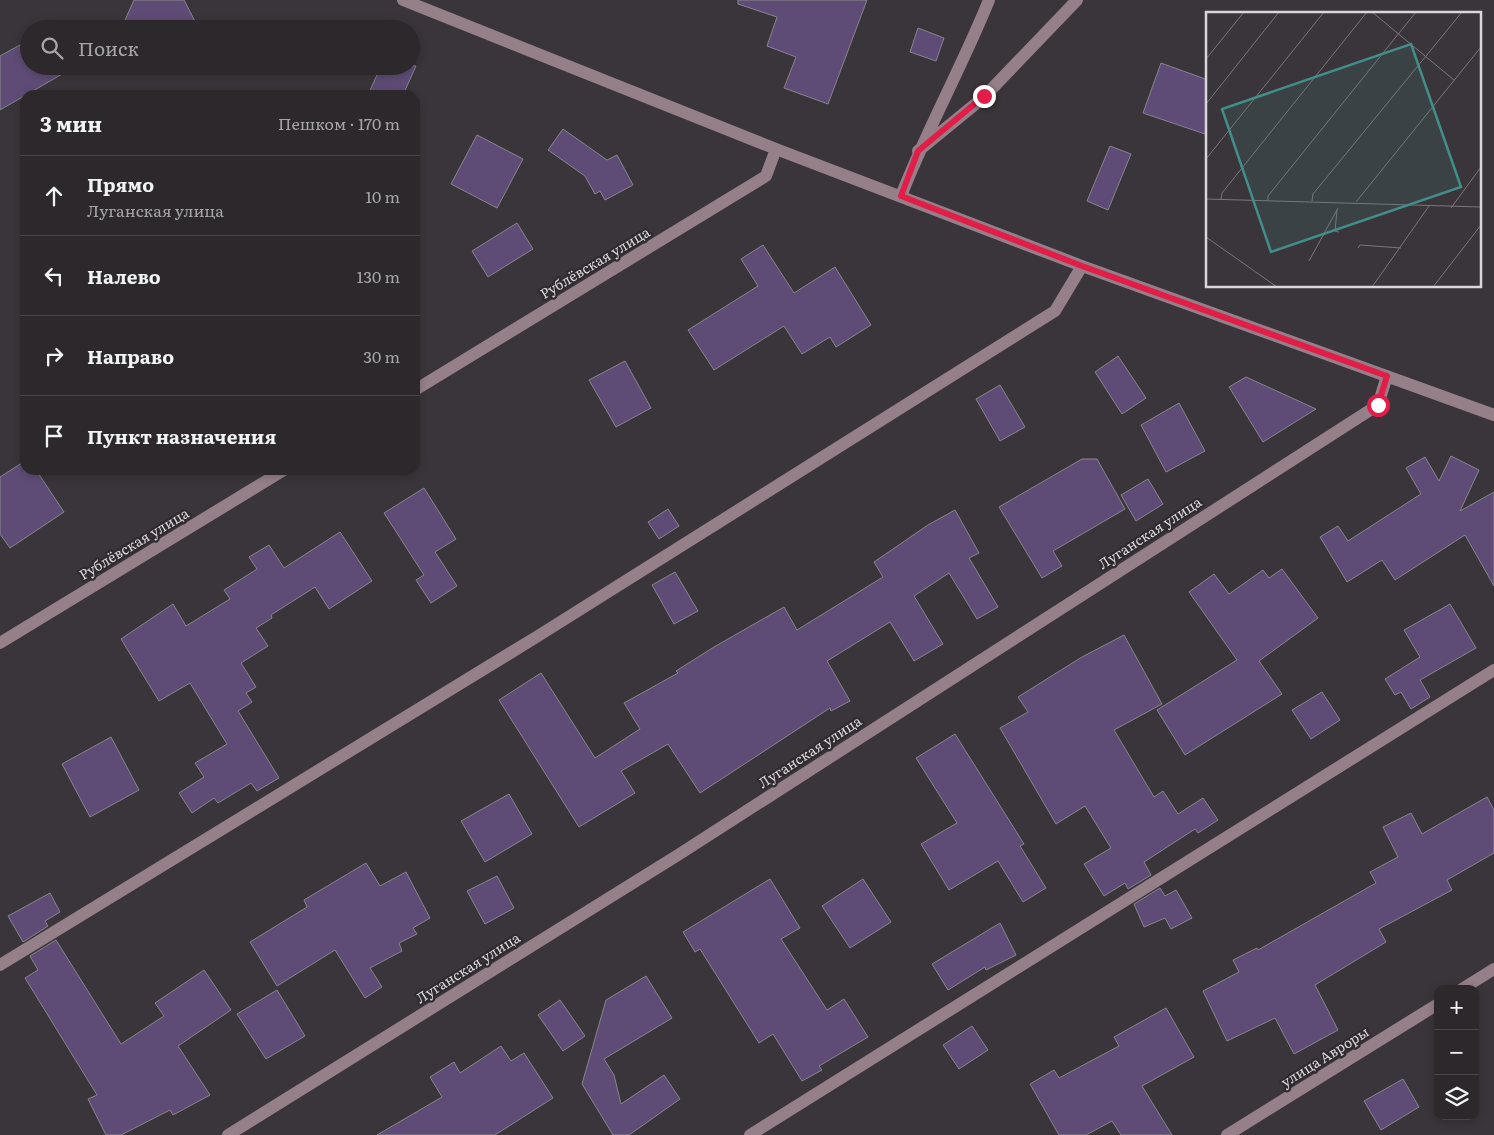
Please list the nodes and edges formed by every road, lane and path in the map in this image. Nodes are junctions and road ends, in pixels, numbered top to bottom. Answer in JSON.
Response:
{"nodes":[{"id":1,"x":403,"y":0,"type":"edge"},
{"id":2,"x":989,"y":0,"type":"edge"},
{"id":3,"x":1076,"y":0,"type":"edge"},
{"id":4,"x":776,"y":149,"type":"junction"},
{"id":5,"x":918,"y":151,"type":"junction"},
{"id":6,"x":901,"y":196,"type":"junction"},
{"id":7,"x":1082,"y":266,"type":"junction"},
{"id":8,"x":1387,"y":376,"type":"junction"},
{"id":9,"x":420,"y":387,"type":"edge"},
{"id":10,"x":1494,"y":415,"type":"edge"},
{"id":11,"x":276,"y":475,"type":"edge"},
{"id":12,"x":0,"y":643,"type":"edge"},
{"id":13,"x":1494,"y":670,"type":"edge"},
{"id":14,"x":0,"y":965,"type":"edge"},
{"id":15,"x":1494,"y":969,"type":"edge"},
{"id":16,"x":1468,"y":985,"type":"edge"},
{"id":17,"x":1434,"y":1006,"type":"edge"},
{"id":18,"x":228,"y":1135,"type":"edge"},
{"id":19,"x":750,"y":1135,"type":"edge"},
{"id":20,"x":1227,"y":1135,"type":"edge"}],
"edges":[{"from":1,"to":4,"type":"street"},
{"from":2,"to":5,"type":"street"},
{"from":3,"to":5,"type":"street"},
{"from":4,"to":6,"type":"street"},
{"from":4,"to":9,"type":"street","name":"Рублёвская улица"},
{"from":5,"to":6,"type":"street"},
{"from":6,"to":7,"type":"street"},
{"from":7,"to":8,"type":"street"},
{"from":7,"to":14,"type":"street"},
{"from":8,"to":10,"type":"street"},
{"from":8,"to":18,"type":"street","name":"Луганская улица"},
{"from":11,"to":12,"type":"street","name":"Рублёвская улица"},
{"from":13,"to":19,"type":"street"},
{"from":15,"to":16,"type":"street"},
{"from":17,"to":20,"type":"street","name":"улица Авроры"}]}
